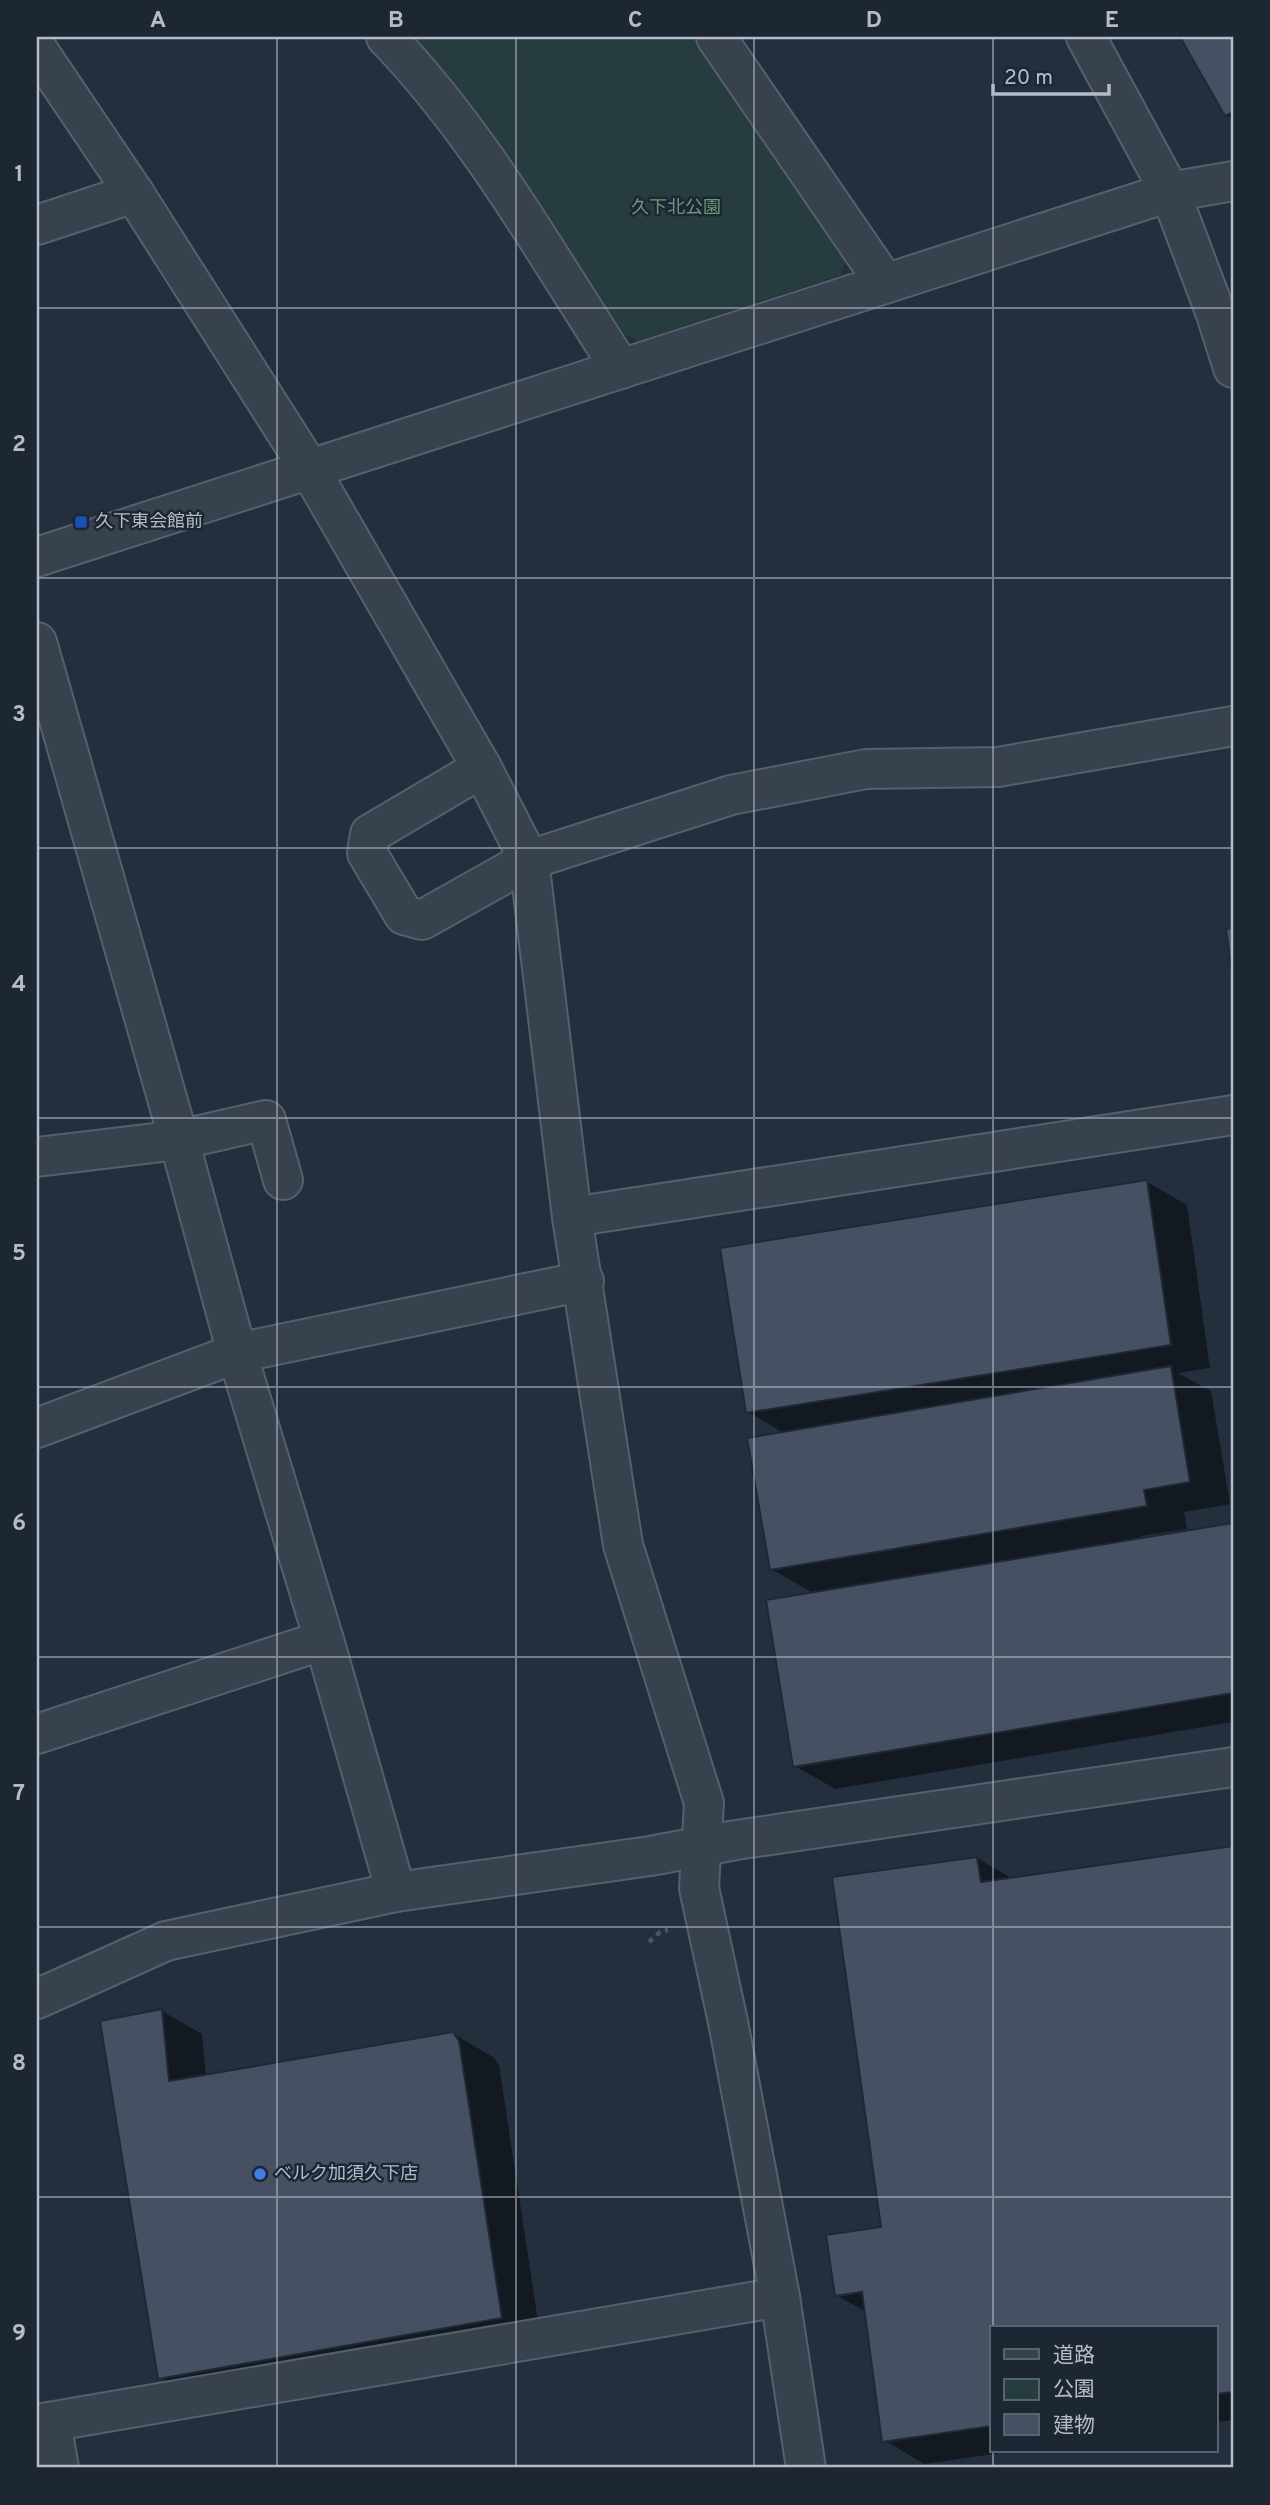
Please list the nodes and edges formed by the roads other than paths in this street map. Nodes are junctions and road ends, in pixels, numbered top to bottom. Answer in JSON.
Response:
{"nodes":[{"id":1,"x":386,"y":37,"type":"edge"},
{"id":2,"x":716,"y":37,"type":"edge"},
{"id":3,"x":1086,"y":37,"type":"edge"},
{"id":4,"x":37,"y":49,"type":"edge"},
{"id":5,"x":1233,"y":181,"type":"edge"},
{"id":6,"x":1170,"y":192,"type":"junction"},
{"id":7,"x":134,"y":193,"type":"junction"},
{"id":8,"x":37,"y":225,"type":"edge"},
{"id":9,"x":885,"y":282,"type":"junction"},
{"id":10,"x":1233,"y":368,"type":"edge"},
{"id":11,"x":621,"y":369,"type":"junction"},
{"id":12,"x":309,"y":468,"type":"junction"},
{"id":13,"x":37,"y":557,"type":"edge"},
{"id":14,"x":37,"y":642,"type":"edge"},
{"id":15,"x":1233,"y":726,"type":"edge"},
{"id":16,"x":482,"y":768,"type":"junction"},
{"id":17,"x":529,"y":860,"type":"junction"},
{"id":18,"x":1233,"y":1115,"type":"edge"},
{"id":19,"x":179,"y":1140,"type":"junction"},
{"id":20,"x":37,"y":1157,"type":"edge"},
{"id":21,"x":283,"y":1180,"type":"dead end"},
{"id":22,"x":572,"y":1217,"type":"junction"},
{"id":23,"x":584,"y":1281,"type":"junction"},
{"id":24,"x":237,"y":1353,"type":"junction"},
{"id":25,"x":37,"y":1428,"type":"edge"},
{"id":26,"x":324,"y":1640,"type":"junction"},
{"id":27,"x":37,"y":1734,"type":"edge"},
{"id":28,"x":1233,"y":1767,"type":"edge"},
{"id":29,"x":700,"y":1847,"type":"junction"},
{"id":30,"x":396,"y":1892,"type":"junction"},
{"id":31,"x":37,"y":1999,"type":"edge"},
{"id":32,"x":780,"y":2297,"type":"junction"},
{"id":33,"x":44,"y":2423,"type":"edge"},
{"id":34,"x":59,"y":2468,"type":"edge"},
{"id":35,"x":806,"y":2468,"type":"edge"}],
"edges":[{"from":1,"to":11,"type":"street"},
{"from":2,"to":9,"type":"street"},
{"from":3,"to":6,"type":"street"},
{"from":4,"to":7,"type":"street"},
{"from":5,"to":6,"type":"street"},
{"from":6,"to":9,"type":"street"},
{"from":6,"to":10,"type":"street"},
{"from":7,"to":8,"type":"street"},
{"from":7,"to":12,"type":"street"},
{"from":9,"to":11,"type":"street"},
{"from":11,"to":12,"type":"street"},
{"from":12,"to":13,"type":"street"},
{"from":12,"to":16,"type":"street"},
{"from":14,"to":19,"type":"street"},
{"from":15,"to":17,"type":"street"},
{"from":16,"to":17,"type":"street"},
{"from":16,"to":17,"type":"street"},
{"from":17,"to":22,"type":"street"},
{"from":18,"to":22,"type":"street"},
{"from":19,"to":20,"type":"street"},
{"from":19,"to":21,"type":"street"},
{"from":19,"to":24,"type":"street"},
{"from":22,"to":23,"type":"street"},
{"from":23,"to":24,"type":"street"},
{"from":23,"to":29,"type":"street"},
{"from":24,"to":25,"type":"street"},
{"from":24,"to":26,"type":"street"},
{"from":26,"to":27,"type":"street"},
{"from":26,"to":30,"type":"street"},
{"from":28,"to":29,"type":"street"},
{"from":29,"to":30,"type":"street"},
{"from":29,"to":32,"type":"street"},
{"from":30,"to":31,"type":"street"},
{"from":32,"to":33,"type":"street"},
{"from":32,"to":35,"type":"street"},
{"from":33,"to":34,"type":"street"}]}
